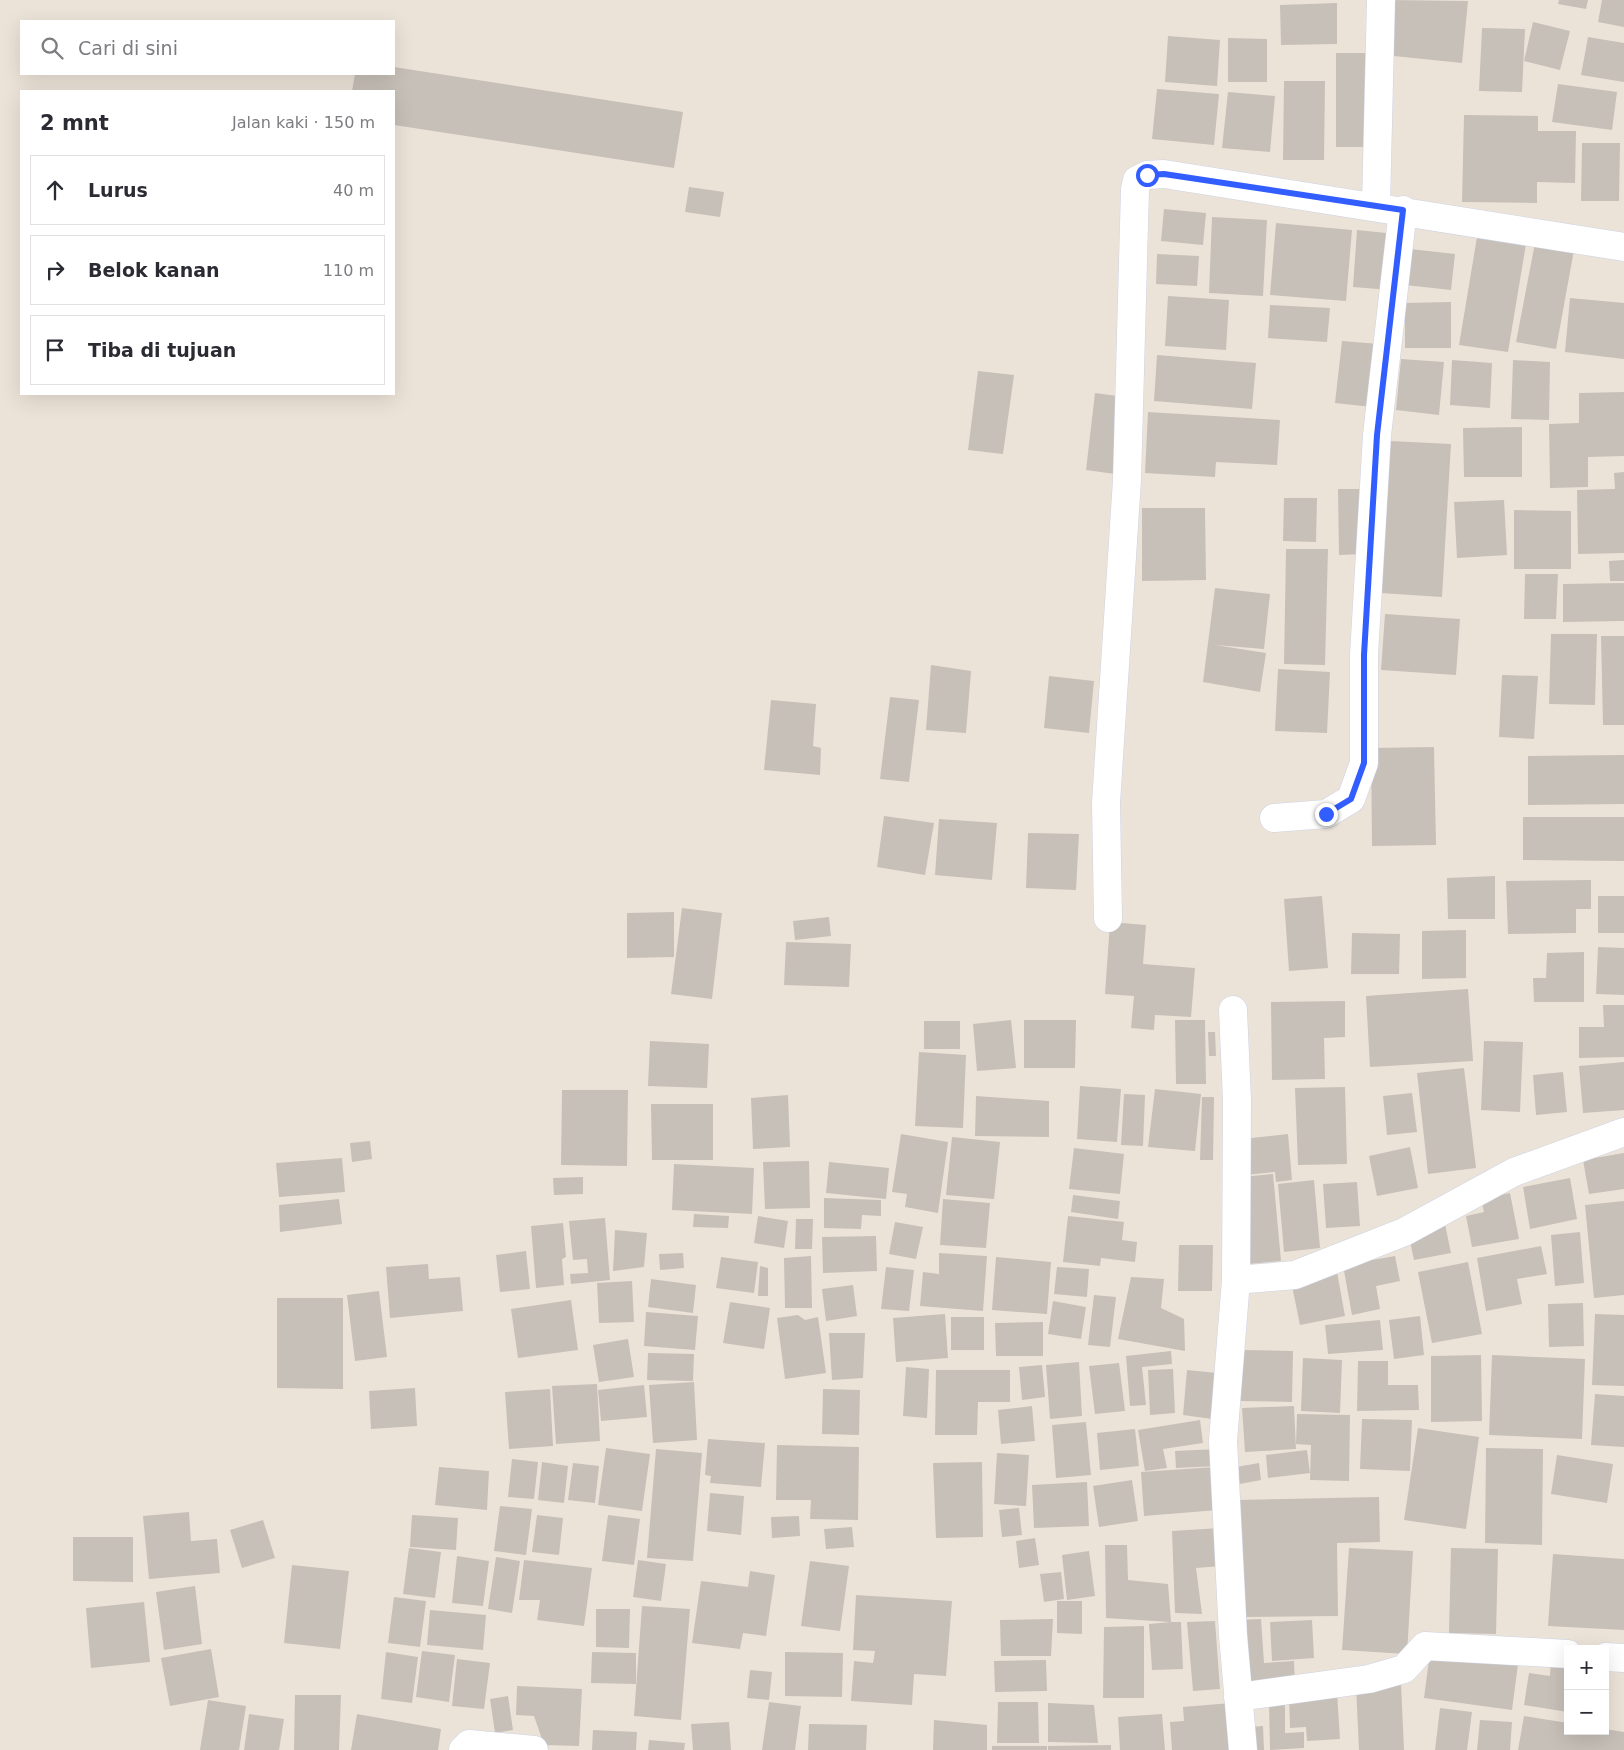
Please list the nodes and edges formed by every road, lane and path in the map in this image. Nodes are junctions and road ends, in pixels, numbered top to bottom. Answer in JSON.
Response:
{"nodes":[{"id":1,"x":1381,"y":0,"type":"edge"},
{"id":2,"x":1376,"y":206,"type":"junction"},
{"id":3,"x":1403,"y":210,"type":"junction"},
{"id":4,"x":1624,"y":247,"type":"edge"},
{"id":5,"x":1274,"y":818,"type":"dead end"},
{"id":6,"x":1108,"y":918,"type":"dead end"},
{"id":7,"x":1233,"y":1010,"type":"dead end"},
{"id":8,"x":1624,"y":1132,"type":"edge"},
{"id":9,"x":1236,"y":1280,"type":"junction"},
{"id":10,"x":1564,"y":1654,"type":"edge"},
{"id":11,"x":1609,"y":1657,"type":"edge"},
{"id":12,"x":1624,"y":1658,"type":"edge"},
{"id":13,"x":1238,"y":1696,"type":"junction"},
{"id":14,"x":462,"y":1750,"type":"edge"},
{"id":15,"x":534,"y":1750,"type":"edge"},
{"id":16,"x":1243,"y":1750,"type":"edge"}],
"edges":[{"from":1,"to":2,"type":"street"},
{"from":2,"to":3,"type":"street"},
{"from":2,"to":6,"type":"street"},
{"from":3,"to":4,"type":"street"},
{"from":3,"to":5,"type":"street"},
{"from":7,"to":9,"type":"street"},
{"from":8,"to":9,"type":"street"},
{"from":9,"to":13,"type":"street"},
{"from":10,"to":13,"type":"street"},
{"from":11,"to":12,"type":"street"},
{"from":13,"to":16,"type":"street"},
{"from":14,"to":15,"type":"street"}]}
